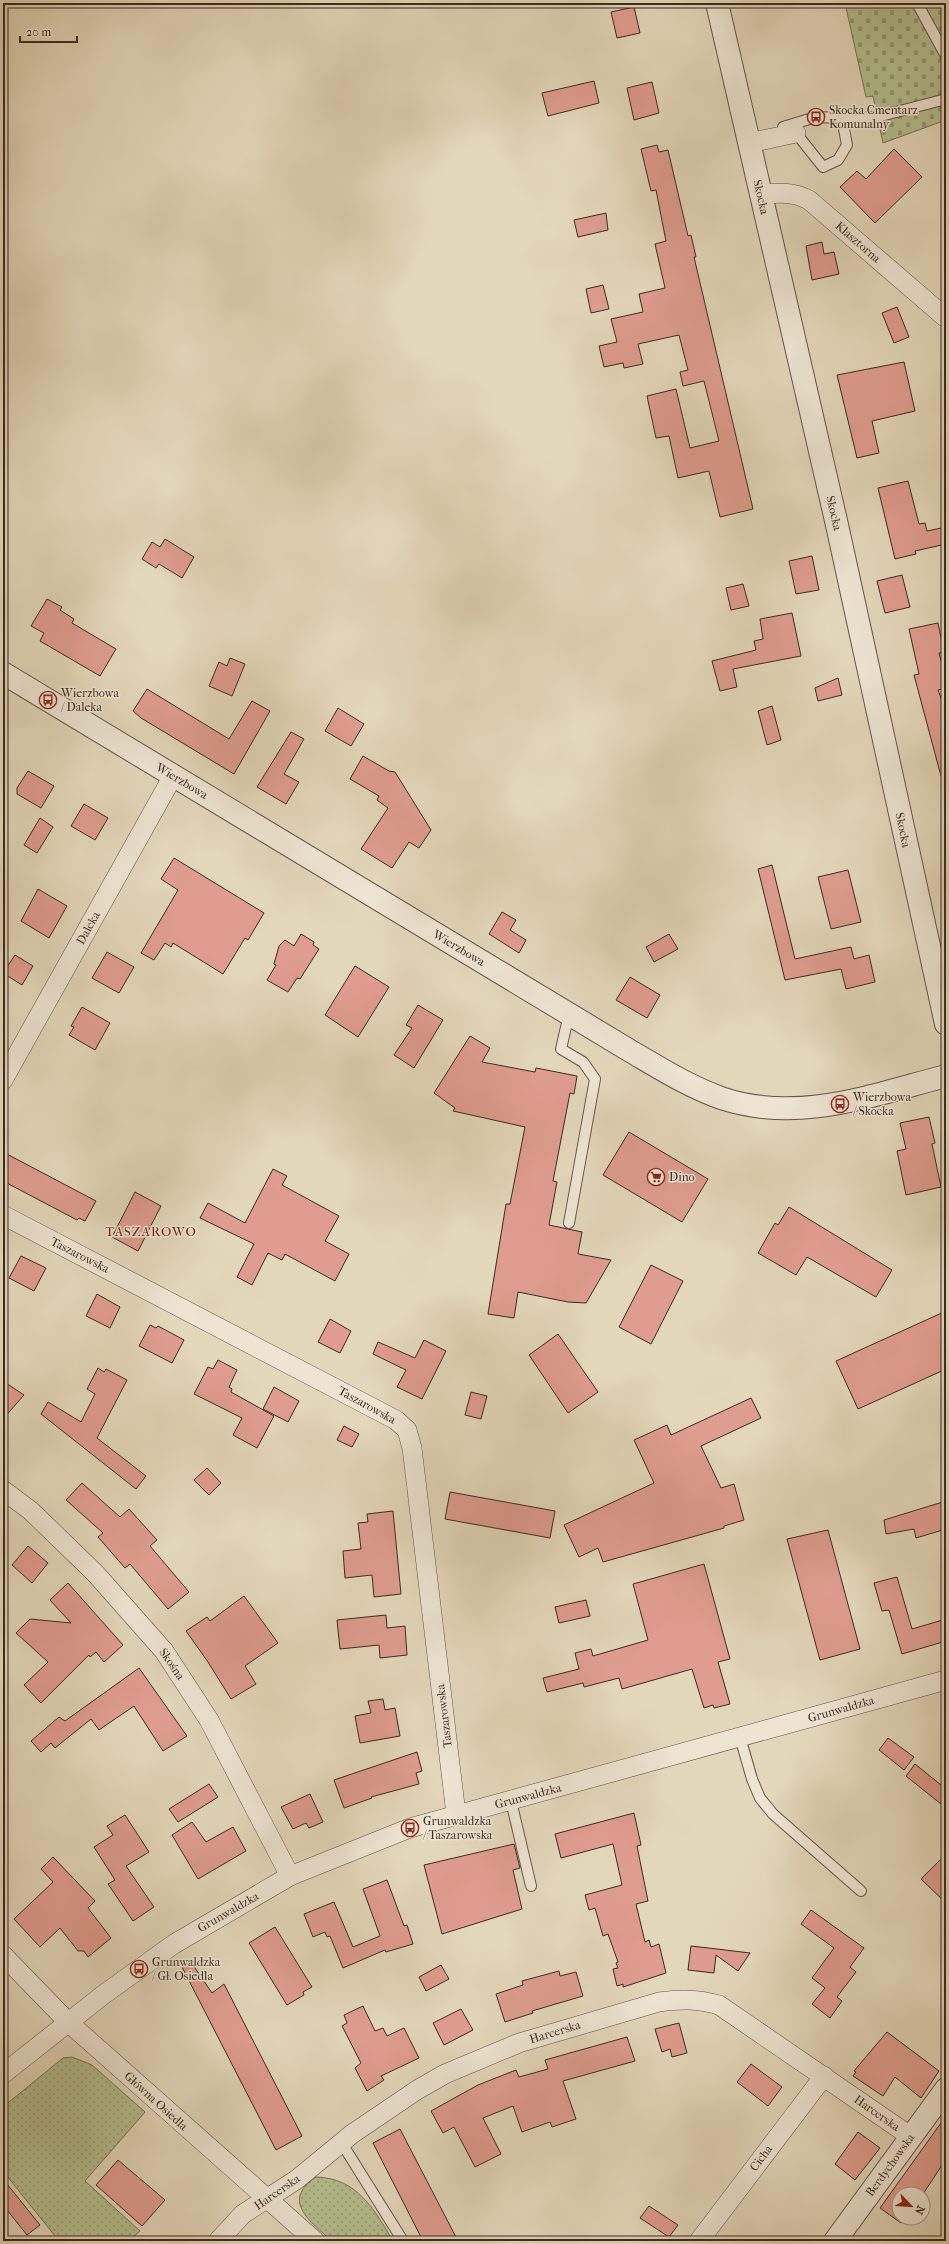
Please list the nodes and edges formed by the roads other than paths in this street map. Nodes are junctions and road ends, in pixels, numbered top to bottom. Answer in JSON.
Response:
{"nodes":[{"id":1,"x":717,"y":3,"type":"edge"},
{"id":2,"x":917,"y":3,"type":"edge"},
{"id":3,"x":946,"y":56,"type":"edge"},
{"id":4,"x":946,"y":100,"type":"edge"},
{"id":5,"x":842,"y":118,"type":"junction"},
{"id":6,"x":796,"y":133,"type":"joint"},
{"id":7,"x":748,"y":140,"type":"junction"},
{"id":8,"x":760,"y":194,"type":"junction"},
{"id":9,"x":946,"y":318,"type":"edge"},
{"id":10,"x":3,"y":673,"type":"edge"},
{"id":11,"x":173,"y":776,"type":"junction"},
{"id":12,"x":569,"y":1014,"type":"junction"},
{"id":13,"x":946,"y":1024,"type":"edge"},
{"id":14,"x":946,"y":1076,"type":"edge"},
{"id":15,"x":3,"y":1080,"type":"edge"},
{"id":16,"x":3,"y":1215,"type":"edge"},
{"id":17,"x":569,"y":1223,"type":"dead end"},
{"id":18,"x":3,"y":1490,"type":"edge"},
{"id":19,"x":946,"y":1680,"type":"edge"},
{"id":20,"x":740,"y":1738,"type":"junction"},
{"id":21,"x":511,"y":1801,"type":"junction"},
{"id":22,"x":456,"y":1814,"type":"junction"},
{"id":23,"x":290,"y":1876,"type":"junction"},
{"id":24,"x":531,"y":1886,"type":"dead end"},
{"id":25,"x":861,"y":1891,"type":"dead end"},
{"id":26,"x":3,"y":1955,"type":"edge"},
{"id":27,"x":68,"y":2022,"type":"junction"},
{"id":28,"x":3,"y":2074,"type":"edge"},
{"id":29,"x":824,"y":2076,"type":"junction"},
{"id":30,"x":946,"y":2089,"type":"edge"},
{"id":31,"x":910,"y":2136,"type":"junction"},
{"id":32,"x":341,"y":2142,"type":"junction"},
{"id":33,"x":268,"y":2199,"type":"junction"},
{"id":34,"x":218,"y":2241,"type":"edge"},
{"id":35,"x":315,"y":2241,"type":"edge"},
{"id":36,"x":403,"y":2241,"type":"edge"},
{"id":37,"x":699,"y":2241,"type":"edge"},
{"id":38,"x":834,"y":2241,"type":"edge"}],
"edges":[{"from":1,"to":7,"type":"street","name":"Skocka"},
{"from":2,"to":3,"type":"lane"},
{"from":4,"to":5,"type":"lane"},
{"from":5,"to":6,"type":"lane"},
{"from":5,"to":7,"type":"lane"},
{"from":6,"to":7,"type":"street"},
{"from":7,"to":8,"type":"street","name":"Skocka"},
{"from":8,"to":9,"type":"street","name":"Klasztorna"},
{"from":8,"to":13,"type":"street","name":"Skocka"},
{"from":10,"to":11,"type":"street","name":"Wierzbowa"},
{"from":11,"to":12,"type":"street","name":"Wierzbowa"},
{"from":11,"to":15,"type":"street","name":"Daleka"},
{"from":12,"to":14,"type":"street","name":"Wierzbowa"},
{"from":12,"to":17,"type":"lane"},
{"from":16,"to":22,"type":"street","name":"Taszarowska"},
{"from":18,"to":23,"type":"street","name":"Skośna"},
{"from":19,"to":20,"type":"street","name":"Grunwaldzka"},
{"from":20,"to":21,"type":"street","name":"Grunwaldzka"},
{"from":20,"to":25,"type":"lane"},
{"from":21,"to":22,"type":"street","name":"Grunwaldzka"},
{"from":21,"to":24,"type":"lane"},
{"from":22,"to":23,"type":"street","name":"Grunwaldzka"},
{"from":23,"to":27,"type":"street","name":"Grunwaldzka"},
{"from":26,"to":27,"type":"street","name":"Główna Osiedla"},
{"from":27,"to":28,"type":"street","name":"Grunwaldzka"},
{"from":27,"to":33,"type":"street","name":"Główna Osiedla"},
{"from":29,"to":31,"type":"street","name":"Harcerska"},
{"from":29,"to":32,"type":"street","name":"Harcerska"},
{"from":29,"to":37,"type":"street","name":"Cicha"},
{"from":30,"to":31,"type":"street","name":"Berdychowska"},
{"from":31,"to":38,"type":"street","name":"Berdychowska"},
{"from":32,"to":33,"type":"street","name":"Harcerska"},
{"from":32,"to":36,"type":"lane"},
{"from":33,"to":34,"type":"street","name":"Harcerska"},
{"from":33,"to":35,"type":"street","name":"Główna Osiedla"}]}
